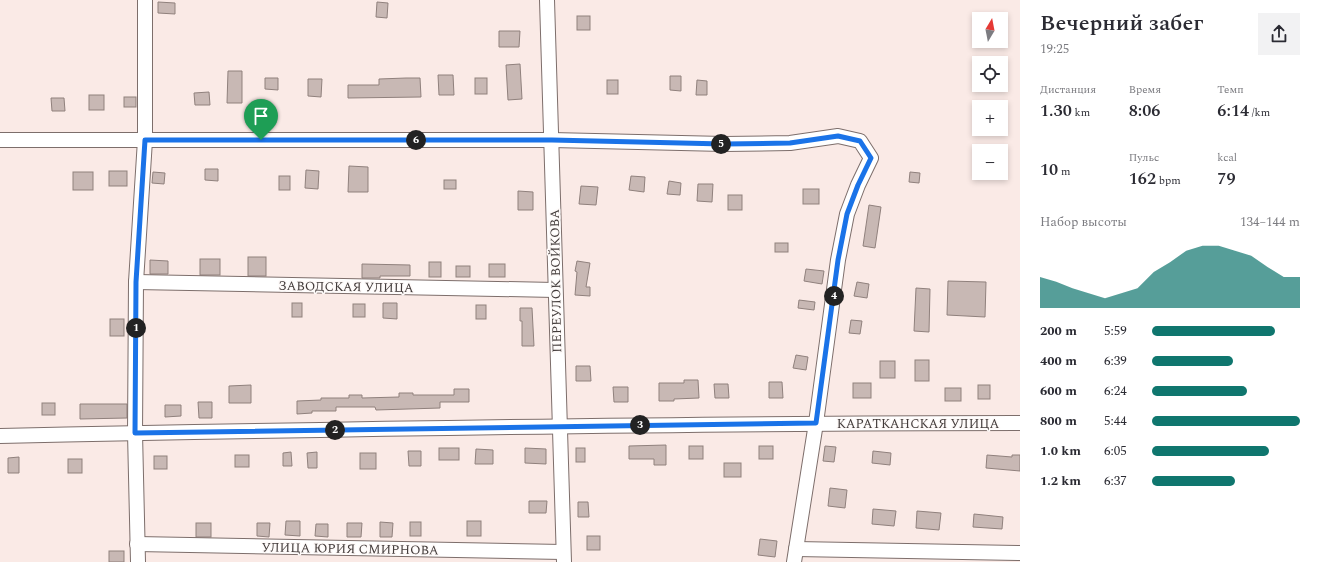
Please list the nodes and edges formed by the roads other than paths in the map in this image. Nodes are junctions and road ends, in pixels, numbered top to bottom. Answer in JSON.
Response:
{"nodes":[{"id":1,"x":145,"y":0,"type":"edge"},
{"id":2,"x":547,"y":0,"type":"edge"},
{"id":3,"x":0,"y":140,"type":"edge"},
{"id":4,"x":145,"y":140,"type":"junction"},
{"id":5,"x":552,"y":140,"type":"junction"},
{"id":6,"x":136,"y":282,"type":"junction"},
{"id":7,"x":555,"y":290,"type":"junction"},
{"id":8,"x":816,"y":423,"type":"junction"},
{"id":9,"x":1020,"y":423,"type":"edge"},
{"id":10,"x":559,"y":426,"type":"junction"},
{"id":11,"x":135,"y":433,"type":"junction"},
{"id":12,"x":0,"y":436,"type":"edge"},
{"id":13,"x":137,"y":544,"type":"junction"},
{"id":14,"x":1020,"y":553,"type":"edge"},
{"id":15,"x":795,"y":556,"type":"edge"},
{"id":16,"x":564,"y":557,"type":"edge"},
{"id":17,"x":138,"y":562,"type":"edge"}],
"edges":[{"from":1,"to":4,"type":"street"},
{"from":2,"to":5,"type":"street","name":"ПЕРЕУЛОК ВОЙКОВА"},
{"from":3,"to":4,"type":"street"},
{"from":4,"to":5,"type":"street"},
{"from":4,"to":6,"type":"street"},
{"from":5,"to":7,"type":"street","name":"ПЕРЕУЛОК ВОЙКОВА"},
{"from":5,"to":8,"type":"street"},
{"from":6,"to":7,"type":"street","name":"ЗАВОДСКАЯ УЛИЦА"},
{"from":6,"to":11,"type":"street"},
{"from":7,"to":10,"type":"street","name":"ПЕРЕУЛОК ВОЙКОВА"},
{"from":8,"to":9,"type":"street","name":"КАРАТКАНСКАЯ УЛИЦА"},
{"from":8,"to":10,"type":"street","name":"КАРАТКАНСКАЯ УЛИЦА"},
{"from":8,"to":15,"type":"street"},
{"from":10,"to":11,"type":"street","name":"КАРАТКАНСКАЯ УЛИЦА"},
{"from":10,"to":16,"type":"street","name":"ПЕРЕУЛОК ВОЙКОВА"},
{"from":11,"to":12,"type":"street","name":"КАРАТКАНСКАЯ УЛИЦА"},
{"from":11,"to":13,"type":"street"},
{"from":13,"to":16,"type":"street","name":"УЛИЦА ЮРИЯ СМИРНОВА"},
{"from":13,"to":17,"type":"street"},
{"from":14,"to":15,"type":"street"}]}
